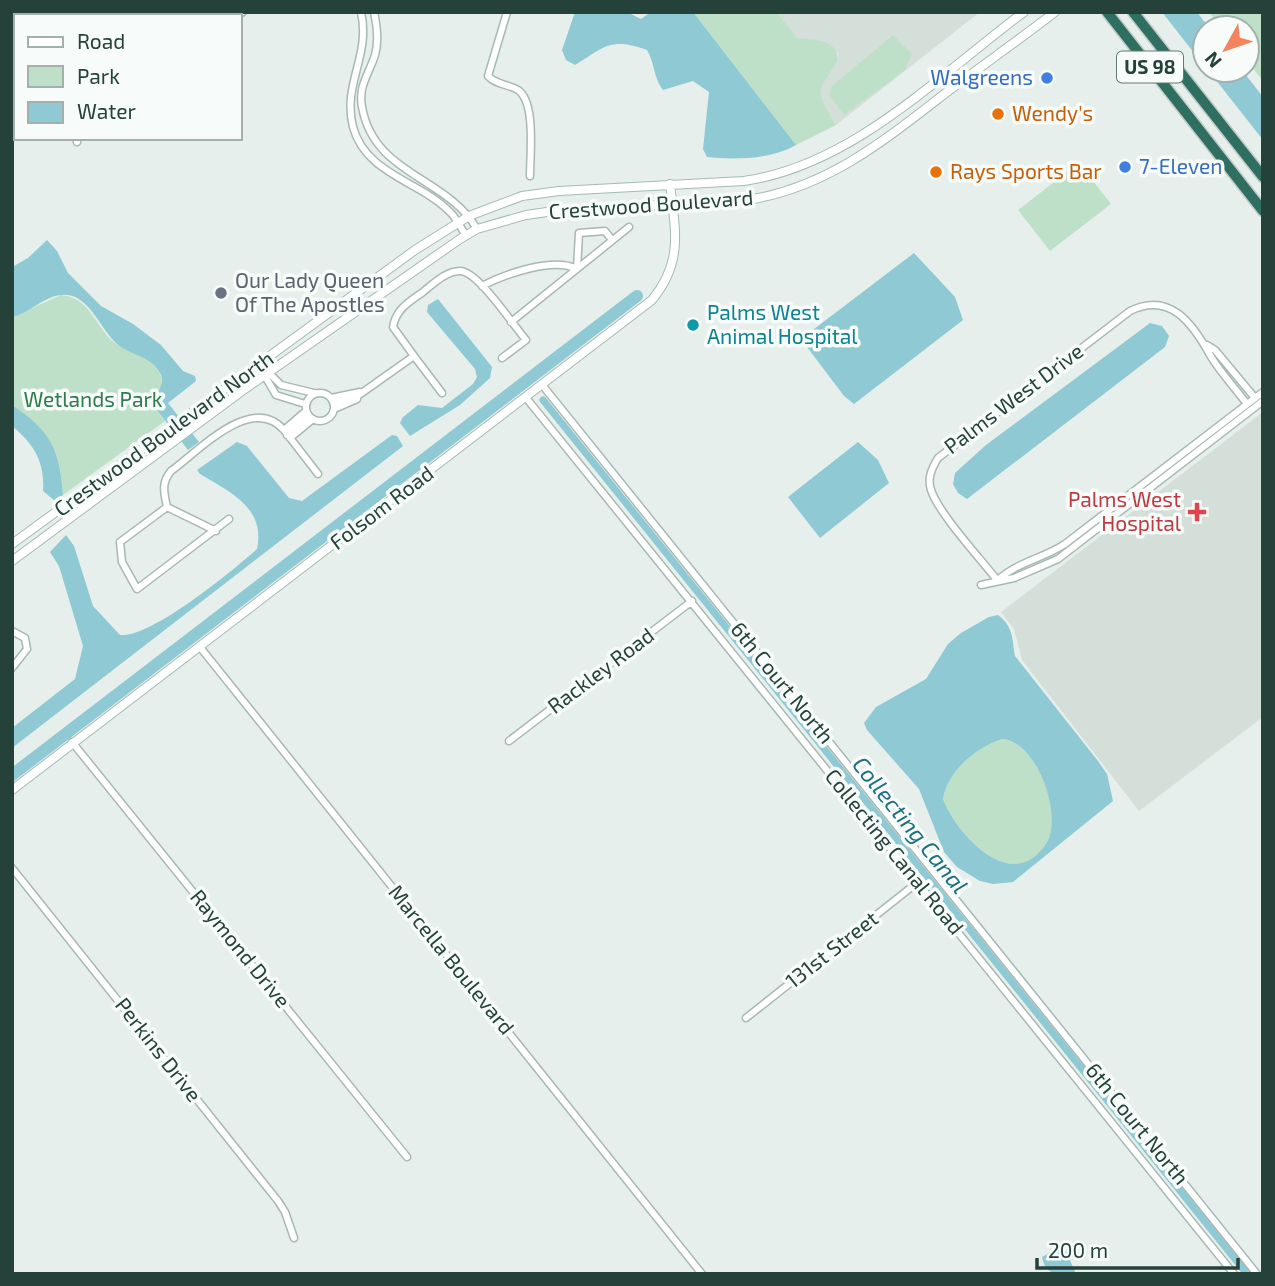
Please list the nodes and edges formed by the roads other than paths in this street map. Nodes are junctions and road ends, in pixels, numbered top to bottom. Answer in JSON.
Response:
{"nodes":[{"id":1,"x":361,"y":12,"type":"edge"},
{"id":2,"x":374,"y":12,"type":"edge"},
{"id":3,"x":508,"y":12,"type":"edge"},
{"id":4,"x":1024,"y":12,"type":"edge"},
{"id":5,"x":1055,"y":12,"type":"edge"},
{"id":6,"x":1107,"y":12,"type":"edge"},
{"id":7,"x":1133,"y":12,"type":"edge"},
{"id":8,"x":530,"y":176,"type":"dead end"},
{"id":9,"x":1263,"y":177,"type":"edge"},
{"id":10,"x":670,"y":184,"type":"junction"},
{"id":11,"x":672,"y":205,"type":"junction"},
{"id":12,"x":1263,"y":211,"type":"edge"},
{"id":13,"x":469,"y":216,"type":"junction"},
{"id":14,"x":458,"y":222,"type":"junction"},
{"id":15,"x":629,"y":227,"type":"dead end"},
{"id":16,"x":477,"y":229,"type":"junction"},
{"id":17,"x":466,"y":236,"type":"junction"},
{"id":18,"x":612,"y":240,"type":"junction"},
{"id":19,"x":577,"y":269,"type":"junction"},
{"id":20,"x":482,"y":286,"type":"junction"},
{"id":21,"x":511,"y":322,"type":"junction"},
{"id":22,"x":316,"y":323,"type":"joint"},
{"id":23,"x":1207,"y":345,"type":"junction"},
{"id":24,"x":414,"y":356,"type":"junction"},
{"id":25,"x":502,"y":358,"type":"dead end"},
{"id":26,"x":259,"y":366,"type":"junction"},
{"id":27,"x":266,"y":375,"type":"junction"},
{"id":28,"x":543,"y":386,"type":"junction"},
{"id":29,"x":242,"y":391,"type":"joint"},
{"id":30,"x":1263,"y":392,"type":"edge"},
{"id":31,"x":314,"y":393,"type":"junction"},
{"id":32,"x":442,"y":393,"type":"dead end"},
{"id":33,"x":1255,"y":398,"type":"junction"},
{"id":34,"x":527,"y":399,"type":"junction"},
{"id":35,"x":1263,"y":401,"type":"edge"},
{"id":36,"x":333,"y":404,"type":"junction"},
{"id":37,"x":1247,"y":404,"type":"junction"},
{"id":38,"x":308,"y":413,"type":"junction"},
{"id":39,"x":287,"y":434,"type":"junction"},
{"id":40,"x":318,"y":474,"type":"dead end"},
{"id":41,"x":167,"y":507,"type":"junction"},
{"id":42,"x":229,"y":519,"type":"dead end"},
{"id":43,"x":216,"y":531,"type":"junction"},
{"id":44,"x":12,"y":544,"type":"edge"},
{"id":45,"x":12,"y":561,"type":"edge"},
{"id":46,"x":997,"y":580,"type":"junction"},
{"id":47,"x":981,"y":585,"type":"dead end"},
{"id":48,"x":692,"y":601,"type":"junction"},
{"id":49,"x":12,"y":631,"type":"edge"},
{"id":50,"x":200,"y":647,"type":"junction"},
{"id":51,"x":12,"y":668,"type":"edge"},
{"id":52,"x":509,"y":741,"type":"dead end"},
{"id":53,"x":72,"y":742,"type":"junction"},
{"id":54,"x":12,"y":790,"type":"edge"},
{"id":55,"x":12,"y":868,"type":"edge"},
{"id":56,"x":918,"y":882,"type":"junction"},
{"id":57,"x":746,"y":1018,"type":"dead end"},
{"id":58,"x":407,"y":1157,"type":"dead end"},
{"id":59,"x":294,"y":1238,"type":"dead end"},
{"id":60,"x":702,"y":1274,"type":"edge"},
{"id":61,"x":1234,"y":1274,"type":"edge"},
{"id":62,"x":1257,"y":1274,"type":"edge"}],
"edges":[{"from":1,"to":14,"type":"street"},
{"from":2,"to":13,"type":"street"},
{"from":3,"to":8,"type":"street"},
{"from":4,"to":10,"type":"main road","name":"Crestwood Boulevard"},
{"from":5,"to":11,"type":"main road","name":"Crestwood Boulevard"},
{"from":6,"to":12,"type":"highway","number":"US 98"},
{"from":7,"to":9,"type":"highway","number":"US 98"},
{"from":10,"to":11,"type":"main road","name":"Folsom Road"},
{"from":10,"to":13,"type":"main road","name":"Crestwood Boulevard"},
{"from":11,"to":16,"type":"main road","name":"Crestwood Boulevard"},
{"from":11,"to":28,"type":"main road","name":"Folsom Road"},
{"from":13,"to":14,"type":"main road","name":"Crestwood Boulevard"},
{"from":13,"to":16,"type":"street"},
{"from":14,"to":17,"type":"street"},
{"from":14,"to":22,"type":"main road","name":"Crestwood Boulevard"},
{"from":15,"to":18,"type":"street"},
{"from":16,"to":17,"type":"main road","name":"Crestwood Boulevard"},
{"from":17,"to":27,"type":"main road","name":"Crestwood Boulevard"},
{"from":18,"to":19,"type":"street"},
{"from":18,"to":19,"type":"street"},
{"from":19,"to":20,"type":"street"},
{"from":19,"to":21,"type":"street"},
{"from":20,"to":21,"type":"street"},
{"from":20,"to":24,"type":"street"},
{"from":21,"to":25,"type":"street"},
{"from":22,"to":26,"type":"main road","name":"Crestwood Boulevard North"},
{"from":23,"to":33,"type":"street","name":"Palms West Drive"},
{"from":23,"to":37,"type":"street","name":"Palms West Drive"},
{"from":23,"to":46,"type":"street","name":"Palms West Drive"},
{"from":24,"to":32,"type":"street"},
{"from":24,"to":36,"type":"street"},
{"from":26,"to":27,"type":"street"},
{"from":26,"to":44,"type":"main road","name":"Crestwood Boulevard North"},
{"from":27,"to":29,"type":"main road","name":"Crestwood Boulevard"},
{"from":27,"to":31,"type":"street"},
{"from":27,"to":38,"type":"street"},
{"from":28,"to":34,"type":"main road","name":"Folsom Road"},
{"from":28,"to":62,"type":"street","name":"6th Court North"},
{"from":29,"to":45,"type":"main road","name":"Crestwood Boulevard North"},
{"from":30,"to":33,"type":"street"},
{"from":31,"to":36,"type":"street"},
{"from":31,"to":38,"type":"street"},
{"from":33,"to":37,"type":"street"},
{"from":34,"to":48,"type":"street","name":"Collecting Canal Road"},
{"from":34,"to":50,"type":"main road","name":"Folsom Road"},
{"from":35,"to":46,"type":"street"},
{"from":36,"to":38,"type":"street"},
{"from":37,"to":46,"type":"street"},
{"from":38,"to":39,"type":"street"},
{"from":39,"to":40,"type":"street"},
{"from":39,"to":41,"type":"street"},
{"from":41,"to":43,"type":"street"},
{"from":41,"to":43,"type":"street"},
{"from":42,"to":43,"type":"street"},
{"from":46,"to":47,"type":"street"},
{"from":48,"to":52,"type":"street","name":"Rackley Road"},
{"from":48,"to":56,"type":"street","name":"Collecting Canal Road"},
{"from":49,"to":51,"type":"street"},
{"from":50,"to":53,"type":"main road","name":"Folsom Road"},
{"from":50,"to":60,"type":"street","name":"Marcella Boulevard"},
{"from":53,"to":54,"type":"main road","name":"Folsom Road"},
{"from":53,"to":58,"type":"street","name":"Raymond Drive"},
{"from":55,"to":59,"type":"street","name":"Perkins Drive"},
{"from":56,"to":57,"type":"street","name":"131st Street"},
{"from":56,"to":61,"type":"street","name":"Collecting Canal Road"}]}
